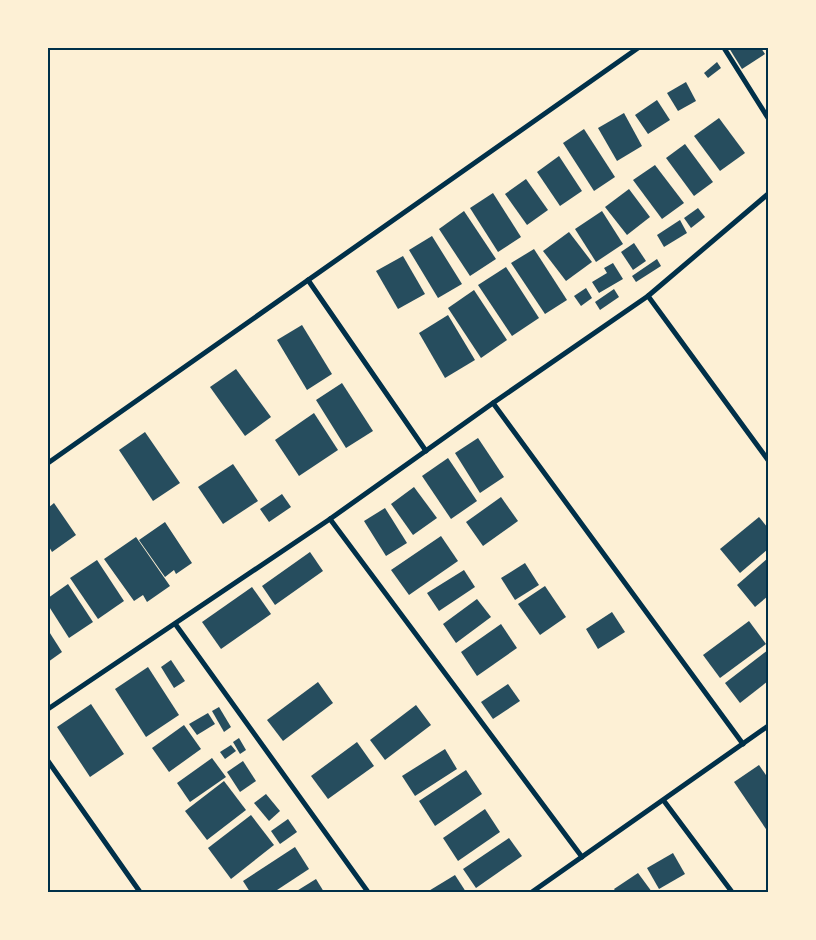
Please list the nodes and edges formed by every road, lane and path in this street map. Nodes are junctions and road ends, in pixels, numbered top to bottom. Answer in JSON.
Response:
{"nodes":[{"id":1,"x":638,"y":48,"type":"edge"},
{"id":2,"x":724,"y":48,"type":"edge"},
{"id":3,"x":768,"y":118,"type":"edge"},
{"id":4,"x":768,"y":194,"type":"edge"},
{"id":5,"x":308,"y":280,"type":"junction"},
{"id":6,"x":648,"y":296,"type":"junction"},
{"id":7,"x":492,"y":403,"type":"junction"},
{"id":8,"x":426,"y":451,"type":"junction"},
{"id":9,"x":768,"y":460,"type":"edge"},
{"id":10,"x":48,"y":463,"type":"edge"},
{"id":11,"x":330,"y":519,"type":"junction"},
{"id":12,"x":176,"y":625,"type":"junction"},
{"id":13,"x":48,"y":709,"type":"edge"},
{"id":14,"x":768,"y":726,"type":"edge"},
{"id":15,"x":743,"y":744,"type":"junction"},
{"id":16,"x":48,"y":761,"type":"edge"},
{"id":17,"x":664,"y":801,"type":"junction"},
{"id":18,"x":582,"y":857,"type":"junction"},
{"id":19,"x":140,"y":892,"type":"edge"},
{"id":20,"x":368,"y":892,"type":"edge"},
{"id":21,"x":532,"y":892,"type":"edge"},
{"id":22,"x":732,"y":892,"type":"edge"}],
"edges":[{"from":1,"to":5,"type":"street"},
{"from":2,"to":3,"type":"street"},
{"from":4,"to":6,"type":"street"},
{"from":5,"to":8,"type":"street"},
{"from":5,"to":10,"type":"street"},
{"from":6,"to":7,"type":"street"},
{"from":6,"to":9,"type":"street"},
{"from":7,"to":8,"type":"street"},
{"from":7,"to":15,"type":"street"},
{"from":8,"to":11,"type":"street"},
{"from":11,"to":12,"type":"street"},
{"from":11,"to":18,"type":"street"},
{"from":12,"to":13,"type":"street"},
{"from":12,"to":20,"type":"street"},
{"from":14,"to":15,"type":"street"},
{"from":15,"to":17,"type":"street"},
{"from":16,"to":19,"type":"street"},
{"from":17,"to":18,"type":"street"},
{"from":17,"to":22,"type":"street"},
{"from":18,"to":21,"type":"street"}]}
